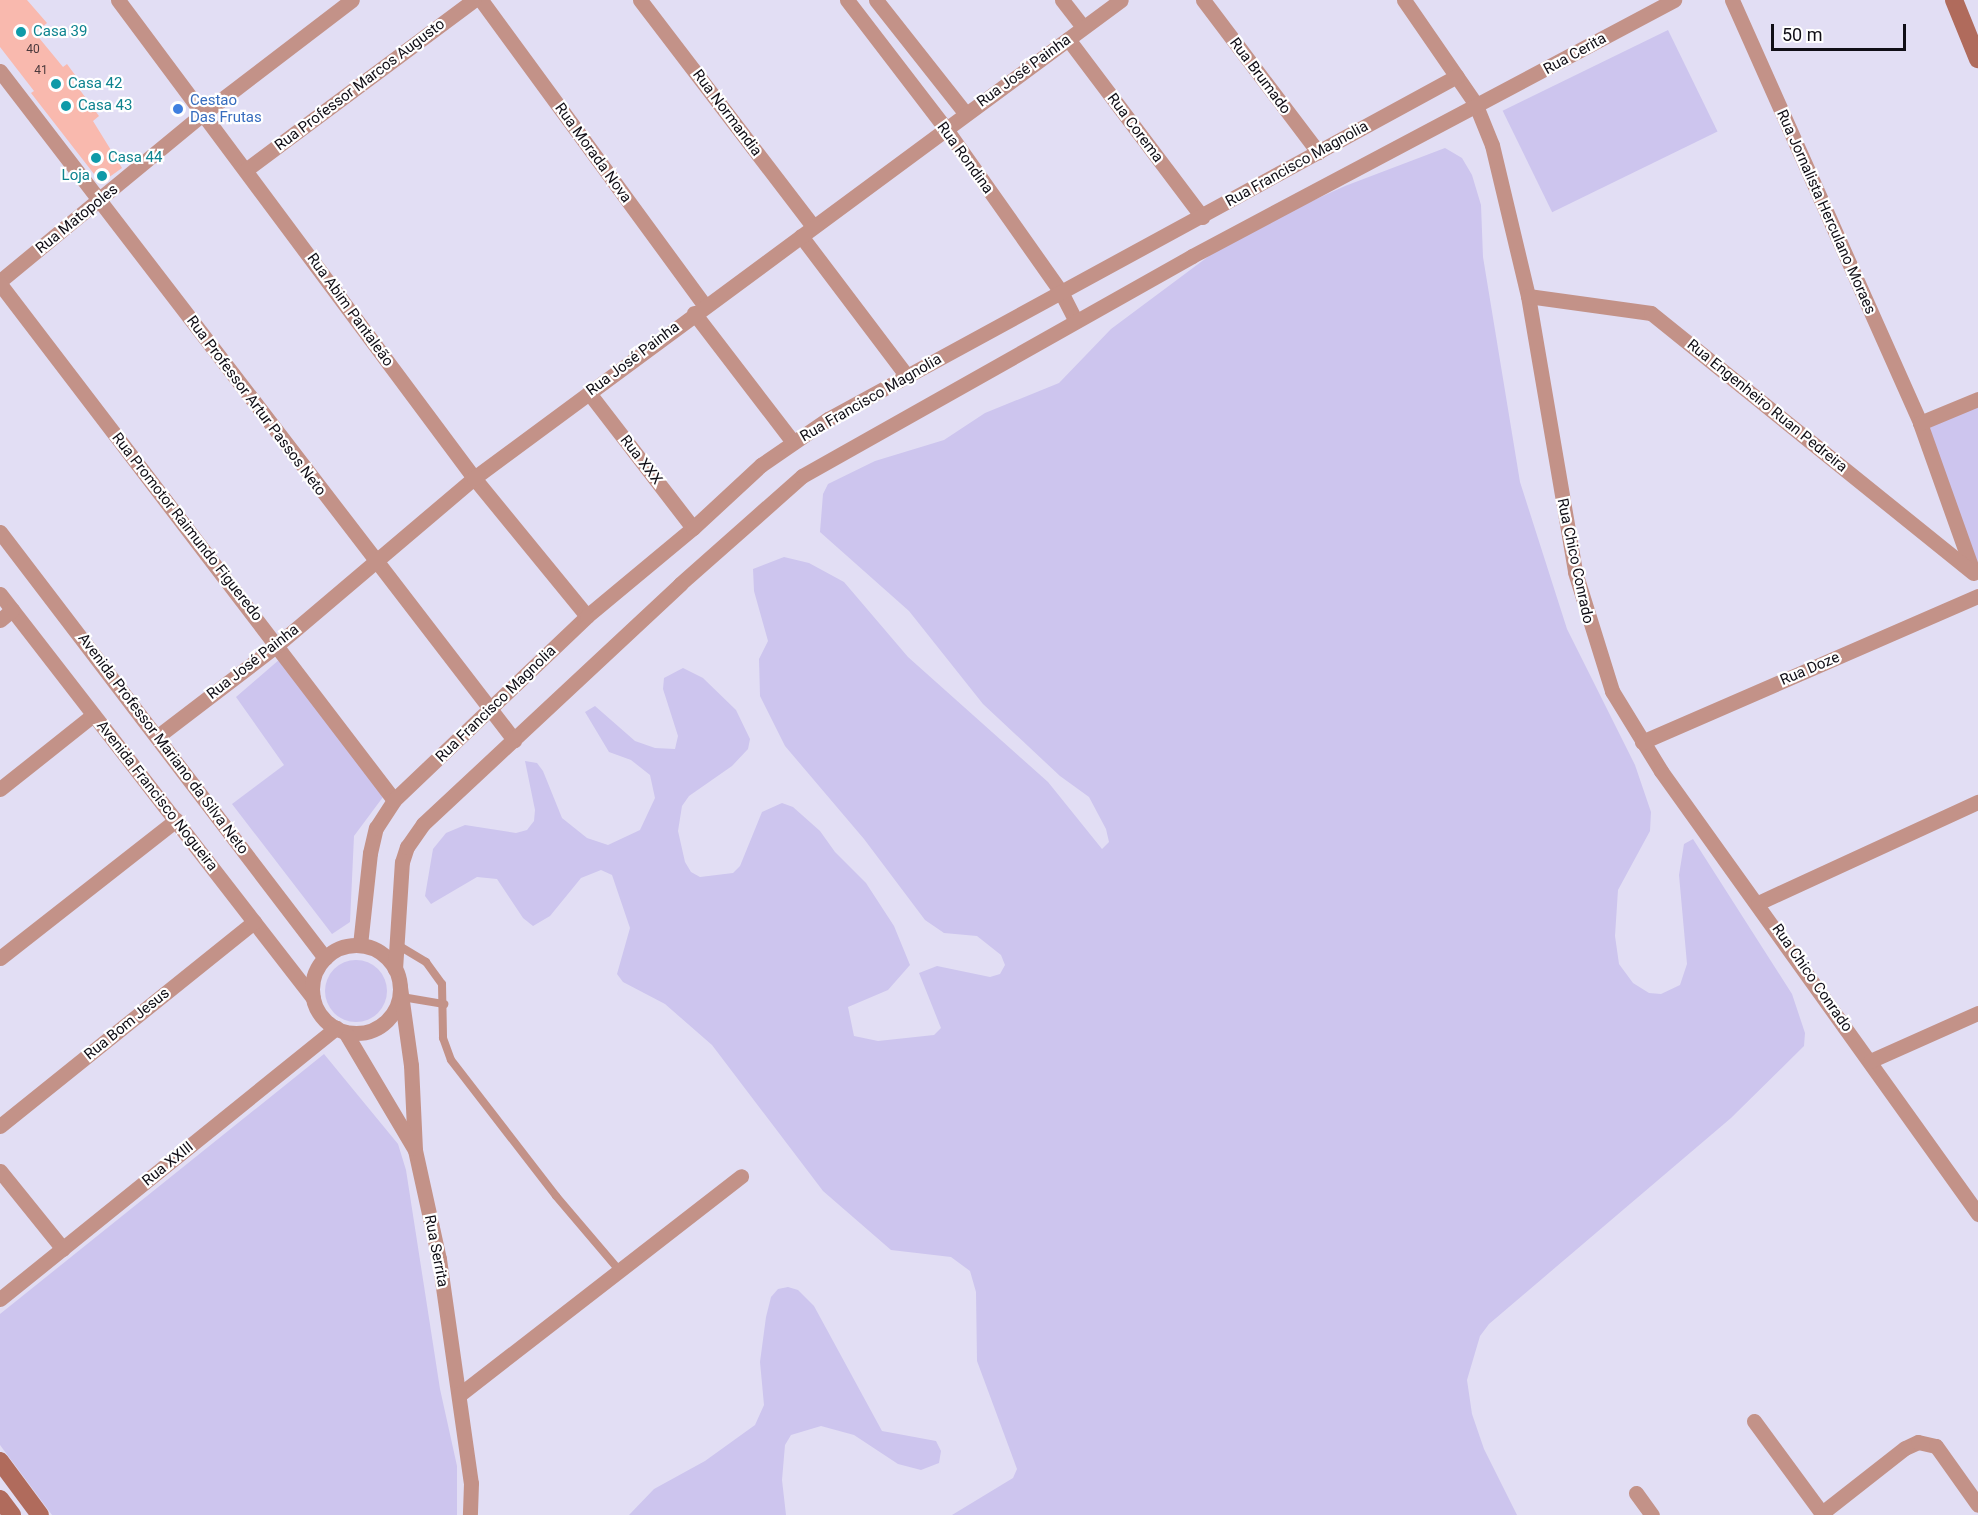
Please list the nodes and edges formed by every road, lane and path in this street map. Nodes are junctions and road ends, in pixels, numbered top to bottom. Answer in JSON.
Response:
{"nodes":[{"id":1,"x":118,"y":0,"type":"edge"},
{"id":2,"x":352,"y":0,"type":"edge"},
{"id":3,"x":474,"y":0,"type":"edge"},
{"id":4,"x":481,"y":0,"type":"edge"},
{"id":5,"x":640,"y":0,"type":"edge"},
{"id":6,"x":847,"y":0,"type":"edge"},
{"id":7,"x":876,"y":0,"type":"edge"},
{"id":8,"x":1062,"y":0,"type":"edge"},
{"id":9,"x":1122,"y":0,"type":"edge"},
{"id":10,"x":1203,"y":0,"type":"edge"},
{"id":11,"x":1404,"y":0,"type":"edge"},
{"id":12,"x":1674,"y":0,"type":"edge"},
{"id":13,"x":1732,"y":0,"type":"edge"},
{"id":14,"x":1954,"y":0,"type":"edge"},
{"id":15,"x":1083,"y":27,"type":"junction"},
{"id":16,"x":1068,"y":39,"type":"junction"},
{"id":17,"x":1978,"y":59,"type":"edge"},
{"id":18,"x":0,"y":71,"type":"edge"},
{"id":19,"x":1457,"y":76,"type":"junction"},
{"id":20,"x":1475,"y":103,"type":"junction"},
{"id":21,"x":204,"y":113,"type":"junction"},
{"id":22,"x":966,"y":114,"type":"junction"},
{"id":23,"x":946,"y":129,"type":"junction"},
{"id":24,"x":1318,"y":152,"type":"junction"},
{"id":25,"x":247,"y":170,"type":"junction"},
{"id":26,"x":101,"y":201,"type":"junction"},
{"id":27,"x":1202,"y":217,"type":"junction"},
{"id":28,"x":807,"y":231,"type":"junction"},
{"id":29,"x":0,"y":283,"type":"edge"},
{"id":30,"x":1061,"y":292,"type":"junction"},
{"id":31,"x":1528,"y":296,"type":"junction"},
{"id":32,"x":699,"y":309,"type":"junction"},
{"id":33,"x":1075,"y":320,"type":"junction"},
{"id":34,"x":907,"y":376,"type":"junction"},
{"id":35,"x":589,"y":393,"type":"junction"},
{"id":36,"x":1978,"y":399,"type":"edge"},
{"id":37,"x":1920,"y":423,"type":"junction"},
{"id":38,"x":793,"y":442,"type":"junction"},
{"id":39,"x":474,"y":478,"type":"junction"},
{"id":40,"x":693,"y":528,"type":"junction"},
{"id":41,"x":0,"y":532,"type":"edge"},
{"id":42,"x":374,"y":562,"type":"junction"},
{"id":43,"x":1975,"y":576,"type":"edge"},
{"id":44,"x":0,"y":594,"type":"edge"},
{"id":45,"x":1978,"y":596,"type":"edge"},
{"id":46,"x":12,"y":610,"type":"junction"},
{"id":47,"x":587,"y":616,"type":"junction"},
{"id":48,"x":0,"y":620,"type":"edge"},
{"id":49,"x":277,"y":645,"type":"junction"},
{"id":50,"x":490,"y":711,"type":"junction"},
{"id":51,"x":93,"y":715,"type":"junction"},
{"id":52,"x":158,"y":736,"type":"junction"},
{"id":53,"x":514,"y":740,"type":"junction"},
{"id":54,"x":1641,"y":741,"type":"junction"},
{"id":55,"x":0,"y":789,"type":"edge"},
{"id":56,"x":394,"y":800,"type":"junction"},
{"id":57,"x":1978,"y":802,"type":"edge"},
{"id":58,"x":176,"y":820,"type":"junction"},
{"id":59,"x":1758,"y":903,"type":"junction"},
{"id":60,"x":254,"y":922,"type":"junction"},
{"id":61,"x":396,"y":944,"type":"junction"},
{"id":62,"x":360,"y":945,"type":"junction"},
{"id":63,"x":325,"y":957,"type":"junction"},
{"id":64,"x":0,"y":958,"type":"edge"},
{"id":65,"x":395,"y":969,"type":"junction"},
{"id":66,"x":401,"y":992,"type":"junction"},
{"id":67,"x":313,"y":998,"type":"junction"},
{"id":68,"x":444,"y":1004,"type":"junction"},
{"id":69,"x":1978,"y":1013,"type":"edge"},
{"id":70,"x":340,"y":1030,"type":"junction"},
{"id":71,"x":1870,"y":1061,"type":"junction"},
{"id":72,"x":0,"y":1126,"type":"edge"},
{"id":73,"x":415,"y":1150,"type":"junction"},
{"id":74,"x":0,"y":1171,"type":"edge"},
{"id":75,"x":741,"y":1176,"type":"dead end"},
{"id":76,"x":1978,"y":1214,"type":"edge"},
{"id":77,"x":63,"y":1249,"type":"junction"},
{"id":78,"x":619,"y":1270,"type":"junction"},
{"id":79,"x":0,"y":1299,"type":"edge"},
{"id":80,"x":459,"y":1395,"type":"junction"},
{"id":81,"x":1754,"y":1422,"type":"dead end"},
{"id":82,"x":0,"y":1461,"type":"edge"},
{"id":83,"x":1635,"y":1493,"type":"dead end"},
{"id":84,"x":0,"y":1499,"type":"edge"},
{"id":85,"x":1978,"y":1504,"type":"edge"},
{"id":86,"x":1823,"y":1514,"type":"edge"},
{"id":87,"x":12,"y":1515,"type":"edge"},
{"id":88,"x":40,"y":1515,"type":"edge"},
{"id":89,"x":470,"y":1515,"type":"edge"},
{"id":90,"x":1652,"y":1515,"type":"edge"}],
"edges":[{"from":1,"to":21,"type":"street","name":"Rua Abim Pantaleão"},
{"from":2,"to":21,"type":"street","name":"Rua Matopoles"},
{"from":3,"to":25,"type":"street","name":"Rua Professor Marcos Augusto"},
{"from":4,"to":32,"type":"street","name":"Rua Morada Nova"},
{"from":5,"to":28,"type":"street","name":"Rua Normandia"},
{"from":6,"to":23,"type":"street","name":"Rua Rondina"},
{"from":7,"to":22,"type":"street","name":"Rua Rondina"},
{"from":8,"to":15,"type":"street"},
{"from":9,"to":15,"type":"street","name":"Rua José Painha"},
{"from":10,"to":24,"type":"street","name":"Rua Brumado"},
{"from":11,"to":19,"type":"street","name":"Rua Chico Conrado"},
{"from":12,"to":20,"type":"street","name":"Rua Cerita"},
{"from":13,"to":37,"type":"street","name":"Rua Jornalista Herculano Moraes"},
{"from":14,"to":17,"type":"main road"},
{"from":15,"to":16,"type":"street","name":"Rua José Painha"},
{"from":16,"to":22,"type":"street","name":"Rua José Painha"},
{"from":16,"to":27,"type":"street","name":"Rua Corema"},
{"from":18,"to":26,"type":"street","name":"Rua Professor Artur Passos Neto"},
{"from":19,"to":20,"type":"street","name":"Rua Chico Conrado"},
{"from":19,"to":24,"type":"street","name":"Rua Francisco Magnolia"},
{"from":20,"to":31,"type":"street","name":"Rua Chico Conrado"},
{"from":20,"to":33,"type":"street","name":"Rua Francisco Magnolia"},
{"from":21,"to":25,"type":"street","name":"Rua Abim Pantaleão"},
{"from":21,"to":26,"type":"street","name":"Rua Matopoles"},
{"from":22,"to":23,"type":"street","name":"Rua José Painha"},
{"from":23,"to":28,"type":"street","name":"Rua José Painha"},
{"from":23,"to":30,"type":"street","name":"Rua Rondina"},
{"from":24,"to":27,"type":"street","name":"Rua Francisco Magnolia"},
{"from":25,"to":39,"type":"street","name":"Rua Abim Pantaleão"},
{"from":26,"to":29,"type":"street","name":"Rua Matopoles"},
{"from":26,"to":42,"type":"street","name":"Rua Professor Artur Passos Neto"},
{"from":27,"to":30,"type":"street","name":"Rua Francisco Magnolia"},
{"from":28,"to":32,"type":"street","name":"Rua José Painha"},
{"from":28,"to":34,"type":"street","name":"Rua Normandia"},
{"from":29,"to":49,"type":"street","name":"Rua Promotor Raimundo Figueredo"},
{"from":30,"to":33,"type":"street","name":"Rua Rondina"},
{"from":30,"to":34,"type":"street","name":"Rua Francisco Magnolia"},
{"from":31,"to":43,"type":"street","name":"Rua Engenheiro Ruan Pedreira"},
{"from":31,"to":54,"type":"street","name":"Rua Chico Conrado"},
{"from":32,"to":35,"type":"street","name":"Rua José Painha"},
{"from":32,"to":38,"type":"street","name":"Rua Morada Nova"},
{"from":33,"to":53,"type":"street","name":"Rua Francisco Magnolia"},
{"from":34,"to":38,"type":"street","name":"Rua Francisco Magnolia"},
{"from":35,"to":39,"type":"street","name":"Rua José Painha"},
{"from":35,"to":40,"type":"street","name":"Rua XXX"},
{"from":36,"to":37,"type":"street"},
{"from":37,"to":43,"type":"street","name":"Rua Jornalista Herculano Moraes"},
{"from":38,"to":40,"type":"street","name":"Rua Francisco Magnolia"},
{"from":39,"to":42,"type":"street","name":"Rua José Painha"},
{"from":39,"to":47,"type":"street","name":"Rua Abim Pantaleão"},
{"from":40,"to":47,"type":"street","name":"Rua Francisco Magnolia"},
{"from":41,"to":52,"type":"street","name":"Avenida Professor Mariano da Silva Neto"},
{"from":42,"to":49,"type":"street","name":"Rua José Painha"},
{"from":42,"to":50,"type":"street","name":"Rua Professor Artur Passos Neto"},
{"from":44,"to":46,"type":"street","name":"Avenida Francisco Nogueira"},
{"from":45,"to":54,"type":"street","name":"Rua Doze"},
{"from":46,"to":48,"type":"street"},
{"from":46,"to":51,"type":"street","name":"Avenida Francisco Nogueira"},
{"from":47,"to":50,"type":"street","name":"Rua Francisco Magnolia"},
{"from":49,"to":52,"type":"street","name":"Rua José Painha"},
{"from":49,"to":56,"type":"street","name":"Rua Promotor Raimundo Figueredo"},
{"from":50,"to":53,"type":"street","name":"Rua Professor Artur Passos Neto"},
{"from":50,"to":56,"type":"street","name":"Rua Francisco Magnolia"},
{"from":51,"to":55,"type":"street"},
{"from":51,"to":58,"type":"street","name":"Avenida Francisco Nogueira"},
{"from":52,"to":63,"type":"street","name":"Avenida Professor Mariano da Silva Neto"},
{"from":53,"to":61,"type":"street","name":"Rua Francisco Magnolia"},
{"from":54,"to":59,"type":"street","name":"Rua Chico Conrado"},
{"from":56,"to":62,"type":"street","name":"Rua Francisco Magnolia"},
{"from":57,"to":59,"type":"street"},
{"from":58,"to":60,"type":"street","name":"Avenida Francisco Nogueira"},
{"from":58,"to":64,"type":"street"},
{"from":59,"to":71,"type":"street","name":"Rua Chico Conrado"},
{"from":60,"to":67,"type":"street","name":"Avenida Francisco Nogueira"},
{"from":60,"to":72,"type":"street","name":"Rua Bom Jesus"},
{"from":61,"to":65,"type":"street","name":"Rua Francisco Magnolia"},
{"from":61,"to":68,"type":"lane"},
{"from":62,"to":63,"type":"street"},
{"from":62,"to":65,"type":"street"},
{"from":63,"to":67,"type":"street"},
{"from":65,"to":66,"type":"street","name":"Rua Serrita"},
{"from":66,"to":68,"type":"lane"},
{"from":66,"to":70,"type":"street"},
{"from":66,"to":73,"type":"street","name":"Rua Serrita"},
{"from":67,"to":70,"type":"street"},
{"from":68,"to":78,"type":"lane"},
{"from":69,"to":71,"type":"street"},
{"from":70,"to":73,"type":"street"},
{"from":70,"to":77,"type":"street","name":"Rua XXIII"},
{"from":71,"to":76,"type":"street","name":"Rua Chico Conrado"},
{"from":73,"to":80,"type":"street","name":"Rua Serrita"},
{"from":74,"to":77,"type":"street"},
{"from":75,"to":78,"type":"street"},
{"from":77,"to":79,"type":"street","name":"Rua XXIII"},
{"from":78,"to":80,"type":"street"},
{"from":80,"to":89,"type":"street","name":"Rua Serrita"},
{"from":81,"to":86,"type":"street"},
{"from":82,"to":88,"type":"main road"},
{"from":83,"to":90,"type":"street"},
{"from":84,"to":87,"type":"main road"},
{"from":85,"to":86,"type":"street"}]}
